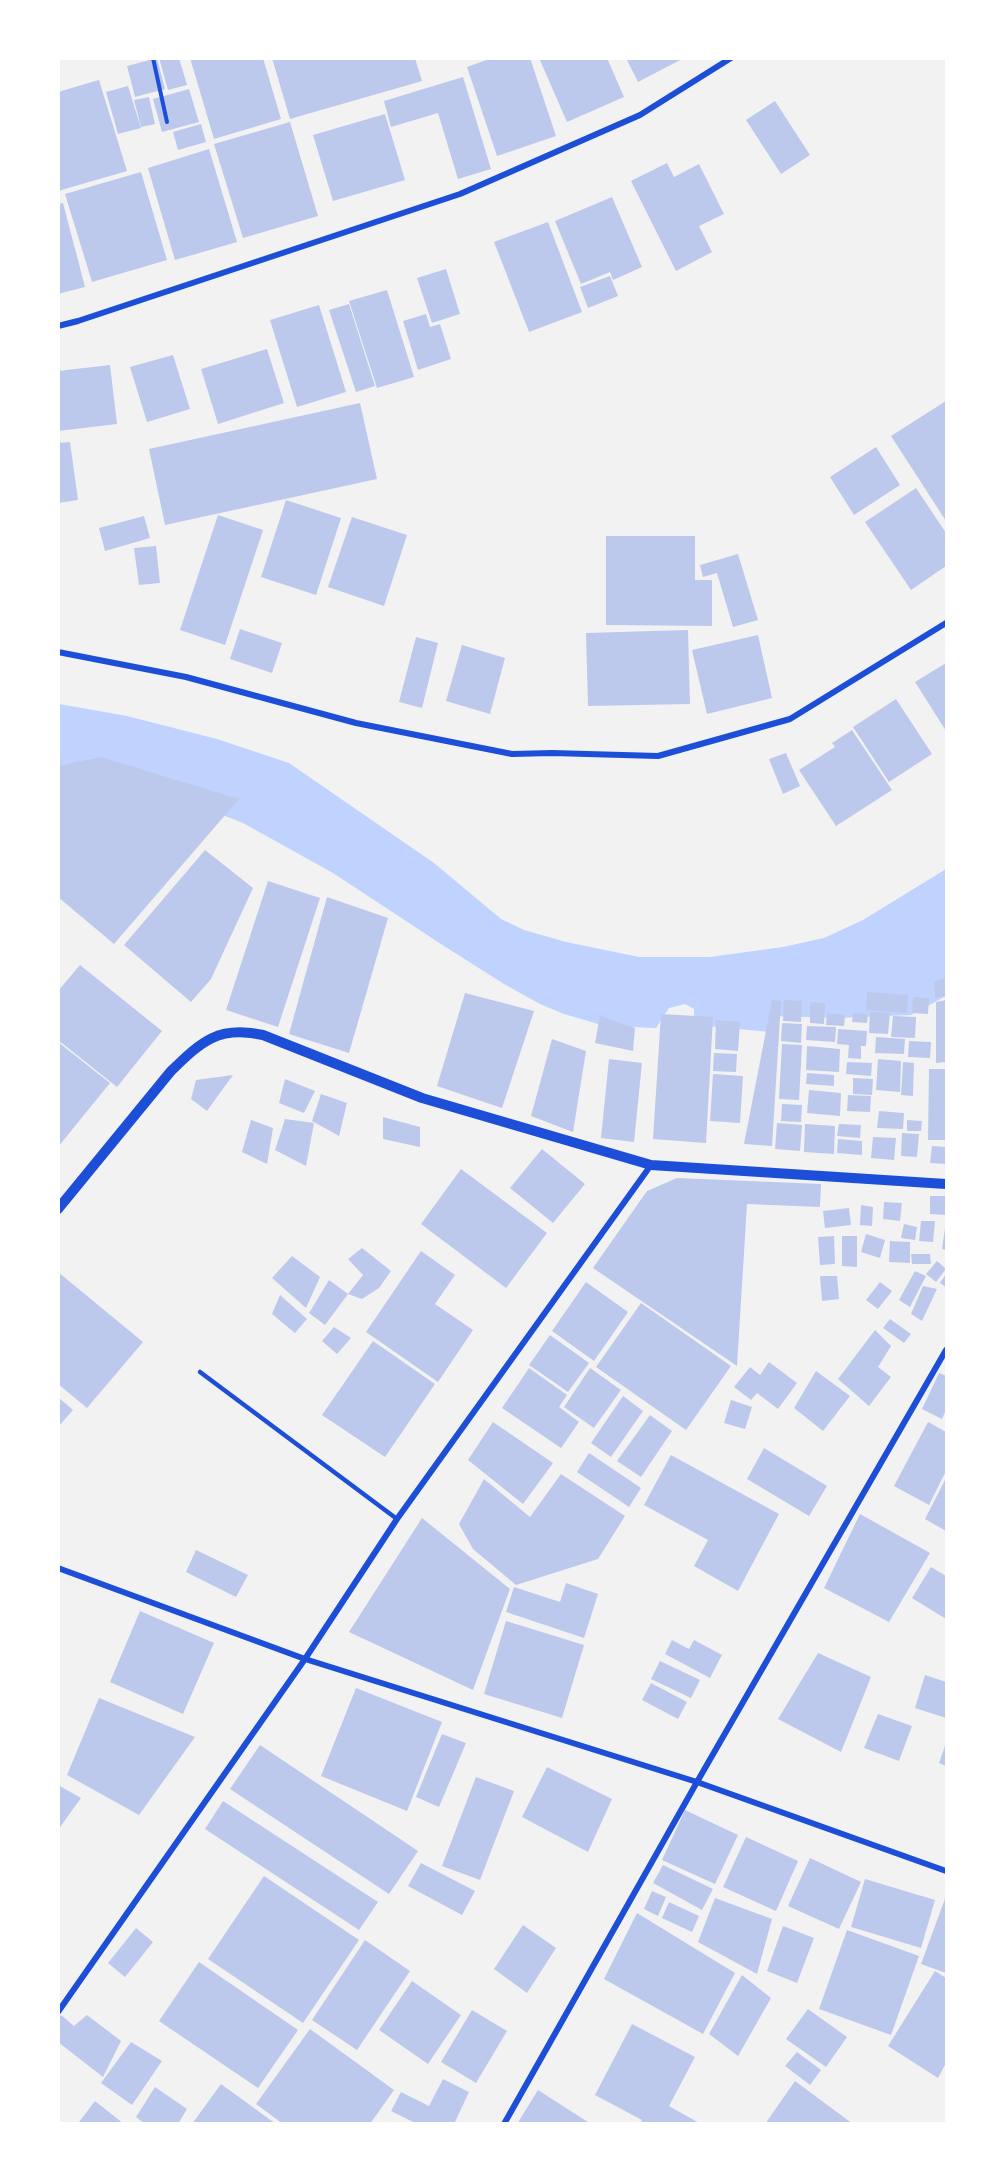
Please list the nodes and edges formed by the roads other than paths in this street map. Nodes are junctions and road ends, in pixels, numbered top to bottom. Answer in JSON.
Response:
{"nodes":[{"id":1,"x":731,"y":58,"type":"edge"},
{"id":2,"x":58,"y":326,"type":"edge"},
{"id":3,"x":946,"y":623,"type":"edge"},
{"id":4,"x":58,"y":652,"type":"edge"},
{"id":5,"x":651,"y":1166,"type":"junction"},
{"id":6,"x":946,"y":1184,"type":"edge"},
{"id":7,"x":58,"y":1209,"type":"edge"},
{"id":8,"x":946,"y":1350,"type":"edge"},
{"id":9,"x":200,"y":1372,"type":"dead end"},
{"id":10,"x":397,"y":1519,"type":"junction"},
{"id":11,"x":58,"y":1568,"type":"edge"},
{"id":12,"x":305,"y":1659,"type":"junction"},
{"id":13,"x":697,"y":1782,"type":"junction"},
{"id":14,"x":946,"y":1871,"type":"edge"},
{"id":15,"x":58,"y":2012,"type":"edge"},
{"id":16,"x":504,"y":2124,"type":"edge"}],
"edges":[{"from":1,"to":2,"type":"street"},
{"from":3,"to":4,"type":"street"},
{"from":5,"to":6,"type":"street"},
{"from":5,"to":7,"type":"street"},
{"from":5,"to":10,"type":"street"},
{"from":8,"to":13,"type":"street"},
{"from":9,"to":10,"type":"lane"},
{"from":10,"to":12,"type":"street"},
{"from":11,"to":12,"type":"street"},
{"from":12,"to":13,"type":"street"},
{"from":12,"to":15,"type":"street"},
{"from":13,"to":14,"type":"street"},
{"from":13,"to":16,"type":"street"}]}
